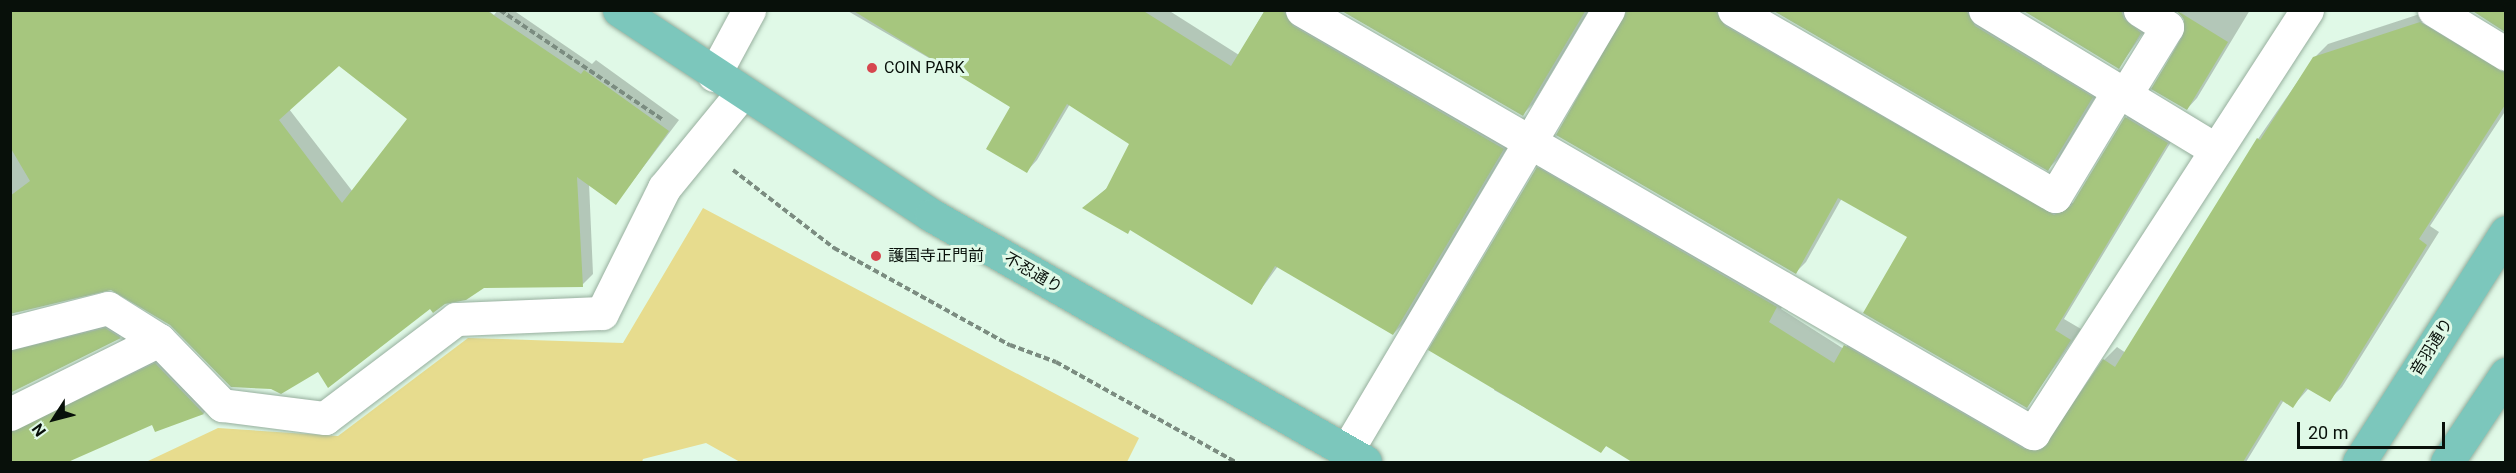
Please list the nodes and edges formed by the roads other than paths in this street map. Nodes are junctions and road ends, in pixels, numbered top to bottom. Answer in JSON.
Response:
{"nodes":[{"id":1,"x":618,"y":10,"type":"edge"},
{"id":2,"x":749,"y":10,"type":"edge"},
{"id":3,"x":1302,"y":10,"type":"edge"},
{"id":4,"x":1608,"y":10,"type":"edge"},
{"id":5,"x":1734,"y":10,"type":"edge"},
{"id":6,"x":1985,"y":10,"type":"edge"},
{"id":7,"x":2140,"y":10,"type":"edge"},
{"id":8,"x":2307,"y":10,"type":"edge"},
{"id":9,"x":2434,"y":10,"type":"edge"},
{"id":10,"x":2020,"y":19,"type":"edge"},
{"id":11,"x":2505,"y":54,"type":"edge"},
{"id":12,"x":714,"y":75,"type":"junction"},
{"id":13,"x":741,"y":94,"type":"junction"},
{"id":14,"x":2122,"y":94,"type":"junction"},
{"id":15,"x":1531,"y":141,"type":"junction"},
{"id":16,"x":2216,"y":150,"type":"junction"},
{"id":17,"x":2505,"y":232,"type":"edge"},
{"id":18,"x":10,"y":333,"type":"edge"},
{"id":19,"x":159,"y":340,"type":"junction"},
{"id":20,"x":2505,"y":374,"type":"edge"},
{"id":21,"x":10,"y":414,"type":"edge"},
{"id":22,"x":1356,"y":457,"type":"edge"},
{"id":23,"x":2359,"y":462,"type":"edge"},
{"id":24,"x":2447,"y":462,"type":"edge"}],
"edges":[{"from":1,"to":12,"type":"main road","name":"不忍通り"},
{"from":2,"to":12,"type":"street"},
{"from":3,"to":15,"type":"street"},
{"from":4,"to":15,"type":"street"},
{"from":5,"to":14,"type":"street"},
{"from":6,"to":10,"type":"street"},
{"from":7,"to":14,"type":"street"},
{"from":8,"to":16,"type":"street"},
{"from":9,"to":11,"type":"street"},
{"from":10,"to":14,"type":"street"},
{"from":12,"to":13,"type":"main road","name":"不忍通り"},
{"from":13,"to":19,"type":"street"},
{"from":13,"to":22,"type":"main road","name":"不忍通り"},
{"from":14,"to":16,"type":"street"},
{"from":15,"to":16,"type":"street"},
{"from":15,"to":22,"type":"street"},
{"from":17,"to":23,"type":"main road","name":"音羽通り"},
{"from":18,"to":19,"type":"street"},
{"from":19,"to":21,"type":"street"},
{"from":20,"to":24,"type":"main road"}]}
